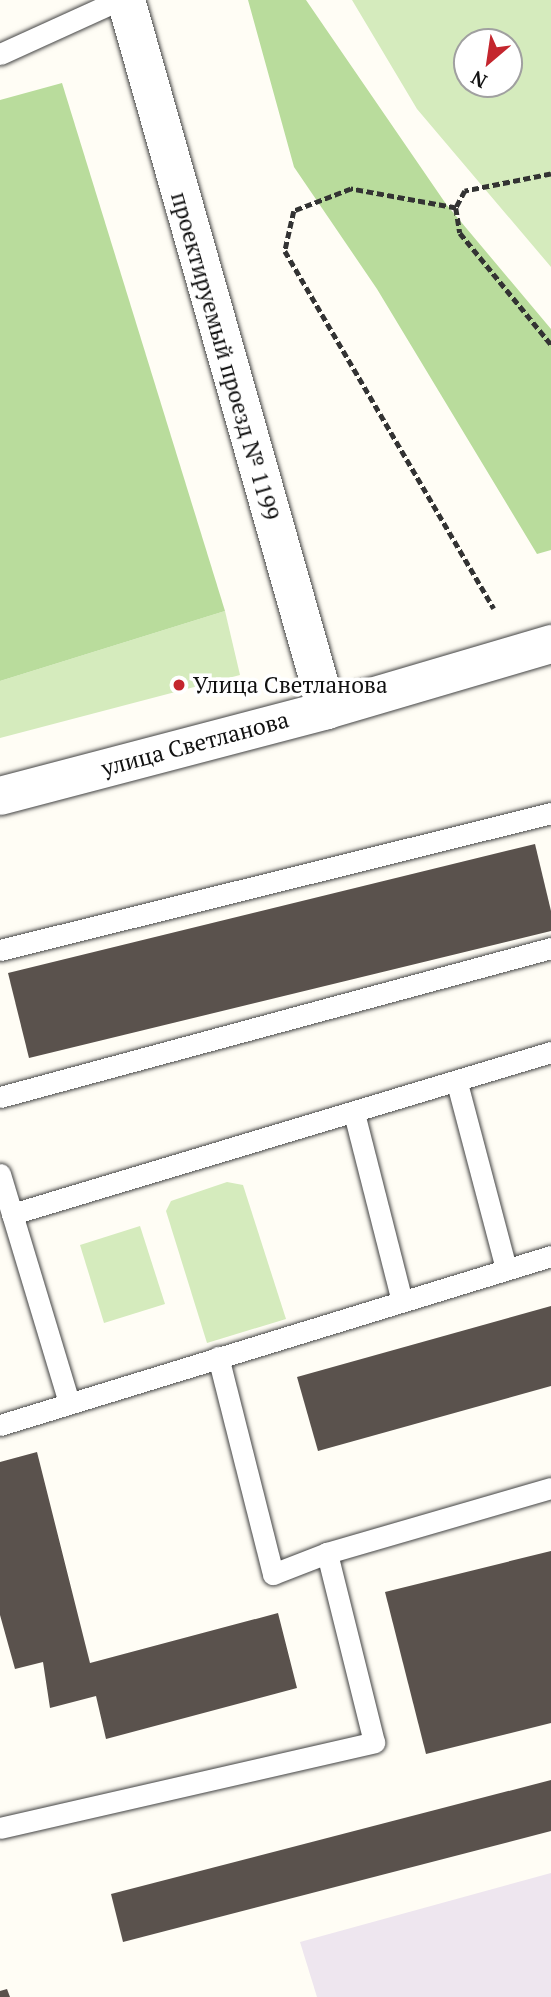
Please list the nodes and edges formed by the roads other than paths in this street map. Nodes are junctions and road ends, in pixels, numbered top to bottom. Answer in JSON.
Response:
{"nodes":[{"id":1,"x":118,"y":0,"type":"edge"},
{"id":2,"x":126,"y":0,"type":"edge"},
{"id":3,"x":0,"y":54,"type":"edge"},
{"id":4,"x":551,"y":645,"type":"edge"},
{"id":5,"x":327,"y":710,"type":"junction"},
{"id":6,"x":0,"y":796,"type":"edge"},
{"id":7,"x":551,"y":813,"type":"edge"},
{"id":8,"x":551,"y":948,"type":"edge"},
{"id":9,"x":0,"y":950,"type":"edge"},
{"id":10,"x":551,"y":1052,"type":"edge"},
{"id":11,"x":457,"y":1083,"type":"junction"},
{"id":12,"x":0,"y":1097,"type":"edge"},
{"id":13,"x":354,"y":1113,"type":"junction"},
{"id":14,"x":0,"y":1174,"type":"edge"},
{"id":15,"x":12,"y":1214,"type":"junction"},
{"id":16,"x":551,"y":1256,"type":"edge"},
{"id":17,"x":506,"y":1269,"type":"junction"},
{"id":18,"x":402,"y":1301,"type":"junction"},
{"id":19,"x":218,"y":1357,"type":"junction"},
{"id":20,"x":69,"y":1402,"type":"junction"},
{"id":21,"x":0,"y":1425,"type":"edge"},
{"id":22,"x":551,"y":1488,"type":"edge"},
{"id":23,"x":327,"y":1553,"type":"junction"},
{"id":24,"x":0,"y":1828,"type":"edge"}],
"edges":[{"from":1,"to":3,"type":"lane"},
{"from":2,"to":5,"type":"street","name":"проектируемый проезд № 1199"},
{"from":4,"to":5,"type":"street","name":"улица Светланова"},
{"from":5,"to":6,"type":"street","name":"улица Светланова"},
{"from":7,"to":9,"type":"lane"},
{"from":8,"to":12,"type":"lane"},
{"from":10,"to":11,"type":"lane"},
{"from":11,"to":13,"type":"lane"},
{"from":11,"to":17,"type":"lane"},
{"from":13,"to":15,"type":"lane"},
{"from":13,"to":18,"type":"lane"},
{"from":14,"to":15,"type":"lane"},
{"from":15,"to":20,"type":"lane"},
{"from":16,"to":17,"type":"lane"},
{"from":17,"to":18,"type":"lane"},
{"from":18,"to":19,"type":"lane"},
{"from":19,"to":20,"type":"lane"},
{"from":19,"to":23,"type":"lane"},
{"from":20,"to":21,"type":"lane"},
{"from":22,"to":23,"type":"lane"},
{"from":23,"to":24,"type":"lane"}]}
